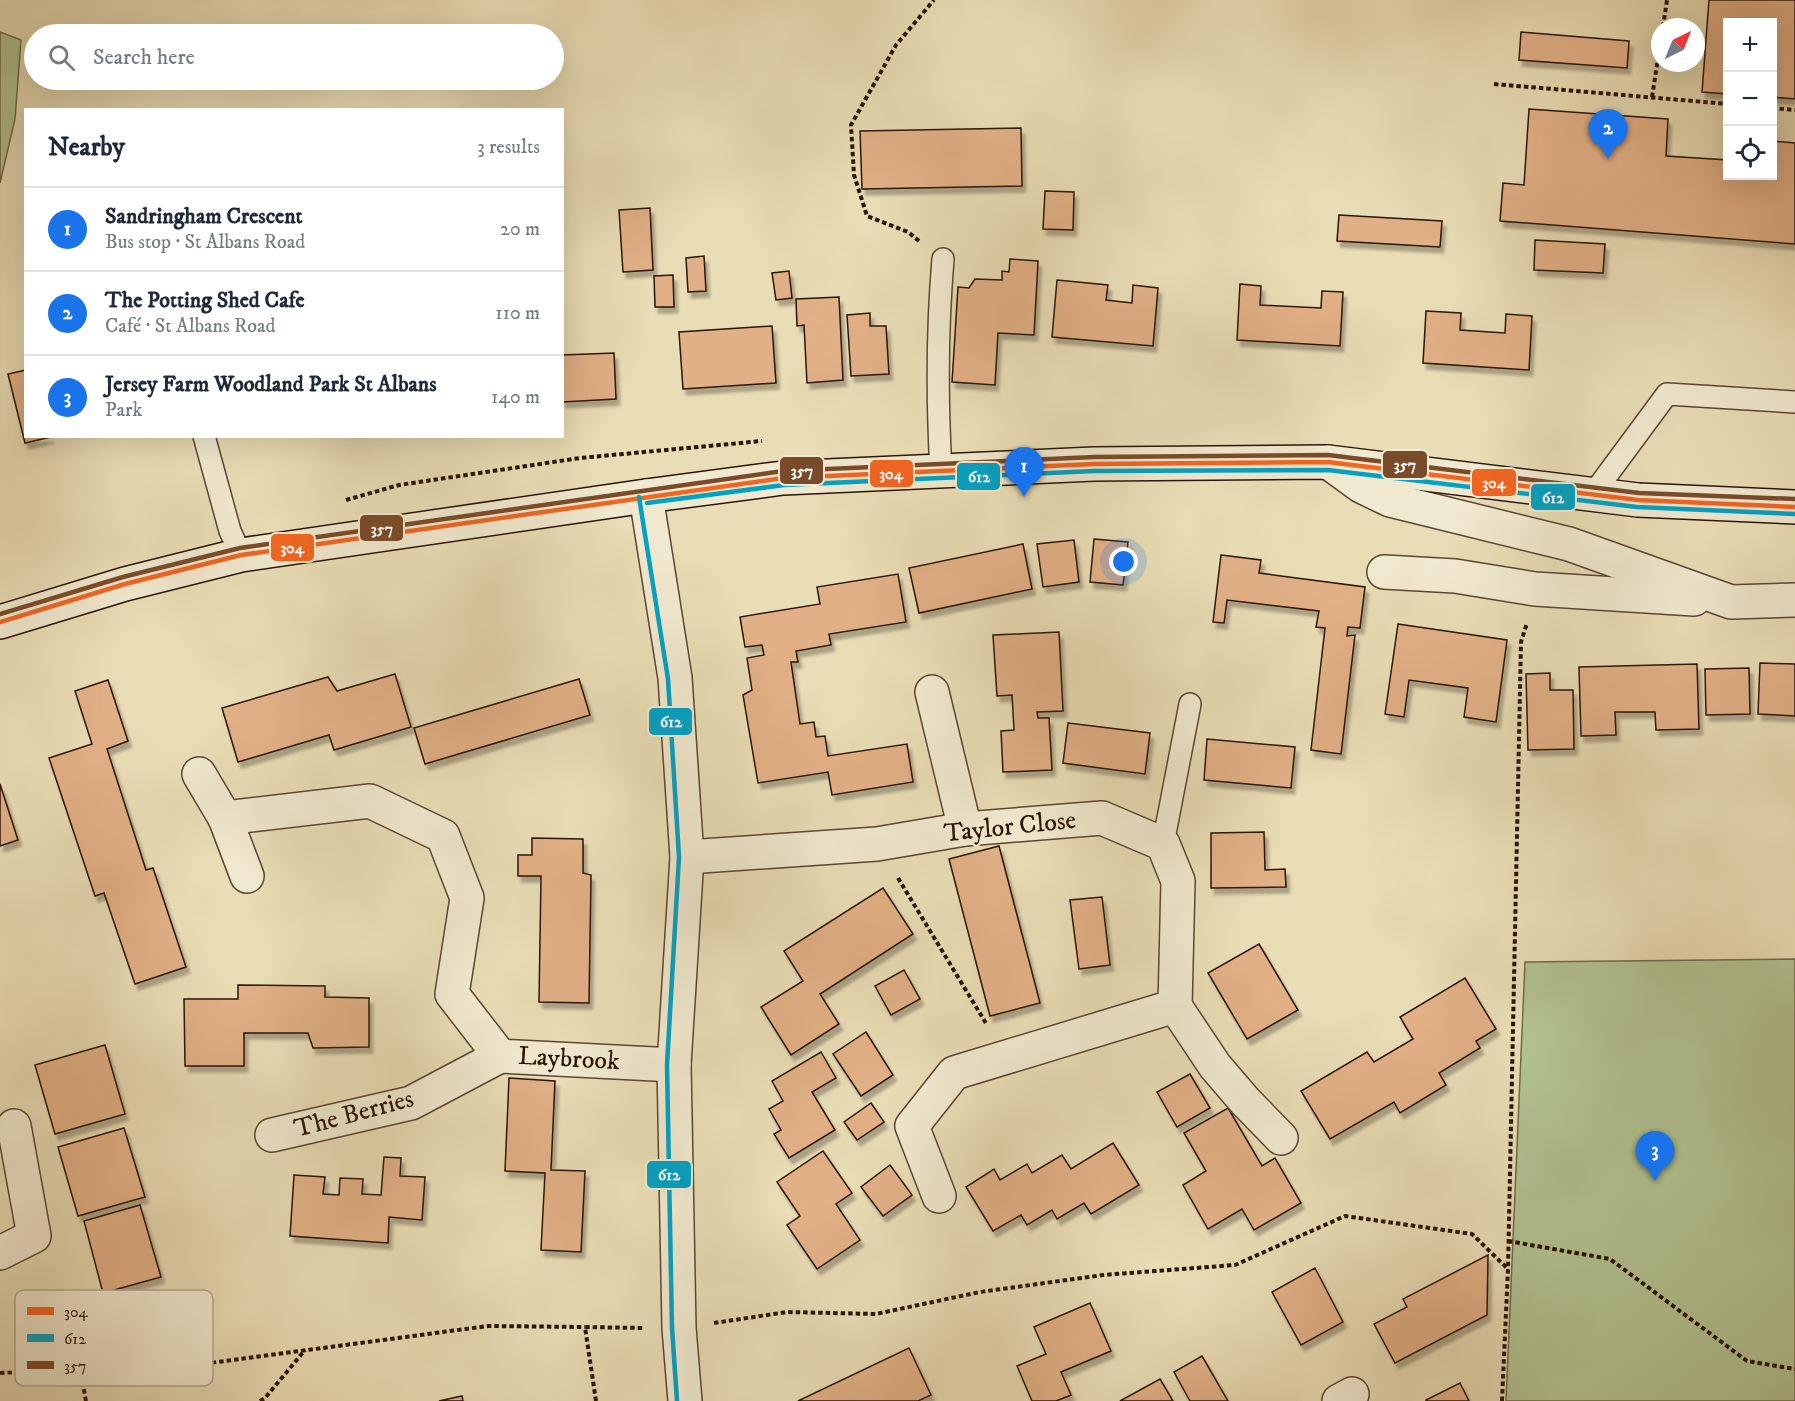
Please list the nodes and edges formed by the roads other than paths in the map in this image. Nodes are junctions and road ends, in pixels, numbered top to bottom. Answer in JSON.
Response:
{"nodes":[{"id":1,"x":943,"y":259,"type":"road end"},
{"id":2,"x":1795,"y":402,"type":"edge"},
{"id":3,"x":205,"y":438,"type":"edge"},
{"id":4,"x":1328,"y":462,"type":"junction"},
{"id":5,"x":940,"y":471,"type":"junction"},
{"id":6,"x":1593,"y":494,"type":"junction"},
{"id":7,"x":646,"y":496,"type":"junction"},
{"id":8,"x":1795,"y":507,"type":"edge"},
{"id":9,"x":241,"y":555,"type":"junction"},
{"id":10,"x":1384,"y":572,"type":"dead end"},
{"id":11,"x":1795,"y":600,"type":"edge"},
{"id":12,"x":1731,"y":602,"type":"junction"},
{"id":13,"x":0,"y":622,"type":"edge"},
{"id":14,"x":932,"y":692,"type":"dead end"},
{"id":15,"x":1190,"y":704,"type":"dead end"},
{"id":16,"x":199,"y":774,"type":"dead end"},
{"id":17,"x":225,"y":818,"type":"junction"},
{"id":18,"x":964,"y":829,"type":"junction"},
{"id":19,"x":1163,"y":844,"type":"junction"},
{"id":20,"x":687,"y":857,"type":"junction"},
{"id":21,"x":247,"y":876,"type":"dead end"},
{"id":22,"x":1174,"y":1006,"type":"junction"},
{"id":23,"x":500,"y":1056,"type":"junction"},
{"id":24,"x":674,"y":1065,"type":"junction"},
{"id":25,"x":14,"y":1126,"type":"dead end"},
{"id":26,"x":272,"y":1135,"type":"dead end"},
{"id":27,"x":1281,"y":1138,"type":"dead end"},
{"id":28,"x":939,"y":1196,"type":"dead end"},
{"id":29,"x":0,"y":1253,"type":"edge"},
{"id":30,"x":685,"y":1401,"type":"edge"}],
"edges":[{"from":1,"to":5,"type":"lane"},
{"from":2,"to":6,"type":"lane"},
{"from":3,"to":9,"type":"lane"},
{"from":4,"to":5,"type":"street"},
{"from":4,"to":6,"type":"street"},
{"from":4,"to":12,"type":"street"},
{"from":5,"to":7,"type":"street"},
{"from":6,"to":8,"type":"street"},
{"from":7,"to":9,"type":"street"},
{"from":7,"to":20,"type":"street"},
{"from":9,"to":13,"type":"street"},
{"from":10,"to":12,"type":"street"},
{"from":11,"to":12,"type":"street"},
{"from":14,"to":18,"type":"street"},
{"from":15,"to":19,"type":"lane"},
{"from":16,"to":17,"type":"street"},
{"from":17,"to":21,"type":"street"},
{"from":17,"to":23,"type":"street","name":"Laybrook"},
{"from":18,"to":19,"type":"street","name":"Taylor Close"},
{"from":18,"to":20,"type":"street","name":"Taylor Close"},
{"from":19,"to":22,"type":"street"},
{"from":20,"to":24,"type":"street"},
{"from":22,"to":27,"type":"street"},
{"from":22,"to":28,"type":"street"},
{"from":23,"to":24,"type":"street","name":"Laybrook"},
{"from":23,"to":26,"type":"street","name":"The Berries"},
{"from":24,"to":30,"type":"street"},
{"from":25,"to":29,"type":"street"}]}
